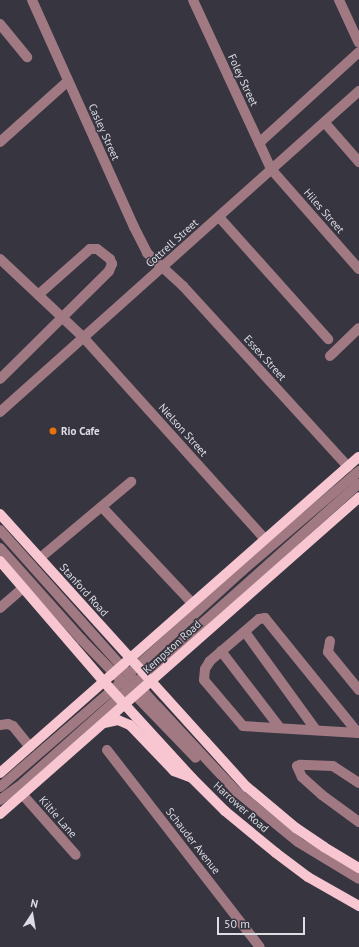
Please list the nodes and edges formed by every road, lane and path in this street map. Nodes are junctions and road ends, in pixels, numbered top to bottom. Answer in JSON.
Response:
{"nodes":[{"id":1,"x":32,"y":0,"type":"edge"},
{"id":2,"x":193,"y":0,"type":"edge"},
{"id":3,"x":339,"y":0,"type":"edge"},
{"id":4,"x":0,"y":24,"type":"edge"},
{"id":5,"x":359,"y":43,"type":"edge"},
{"id":6,"x":359,"y":52,"type":"edge"},
{"id":7,"x":27,"y":57,"type":"dead end"},
{"id":8,"x":68,"y":81,"type":"junction"},
{"id":9,"x":359,"y":91,"type":"edge"},
{"id":10,"x":325,"y":123,"type":"junction"},
{"id":11,"x":0,"y":142,"type":"edge"},
{"id":12,"x":259,"y":142,"type":"junction"},
{"id":13,"x":359,"y":162,"type":"edge"},
{"id":14,"x":271,"y":169,"type":"junction"},
{"id":15,"x":219,"y":217,"type":"junction"},
{"id":16,"x":0,"y":259,"type":"edge"},
{"id":17,"x":162,"y":268,"type":"junction"},
{"id":18,"x":359,"y":269,"type":"edge"},
{"id":19,"x":38,"y":295,"type":"junction"},
{"id":20,"x":61,"y":317,"type":"junction"},
{"id":21,"x":359,"y":328,"type":"edge"},
{"id":22,"x":82,"y":338,"type":"junction"},
{"id":23,"x":328,"y":339,"type":"dead end"},
{"id":24,"x":330,"y":356,"type":"dead end"},
{"id":25,"x":0,"y":379,"type":"edge"},
{"id":26,"x":0,"y":412,"type":"edge"},
{"id":27,"x":359,"y":457,"type":"edge"},
{"id":28,"x":348,"y":467,"type":"junction"},
{"id":29,"x":359,"y":470,"type":"edge"},
{"id":30,"x":131,"y":482,"type":"dead end"},
{"id":31,"x":359,"y":484,"type":"edge"},
{"id":32,"x":359,"y":497,"type":"edge"},
{"id":33,"x":102,"y":507,"type":"junction"},
{"id":34,"x":0,"y":514,"type":"edge"},
{"id":35,"x":0,"y":530,"type":"edge"},
{"id":36,"x":265,"y":539,"type":"junction"},
{"id":37,"x":0,"y":548,"type":"edge"},
{"id":38,"x":40,"y":558,"type":"junction"},
{"id":39,"x":0,"y":561,"type":"edge"},
{"id":40,"x":24,"y":587,"type":"junction"},
{"id":41,"x":193,"y":604,"type":"junction"},
{"id":42,"x":0,"y":608,"type":"edge"},
{"id":43,"x":245,"y":632,"type":"junction"},
{"id":44,"x":330,"y":641,"type":"dead end"},
{"id":45,"x":221,"y":651,"type":"junction"},
{"id":46,"x":129,"y":678,"type":"junction"},
{"id":47,"x":147,"y":678,"type":"junction"},
{"id":48,"x":359,"y":690,"type":"edge"},
{"id":49,"x":115,"y":693,"type":"junction"},
{"id":50,"x":0,"y":725,"type":"edge"},
{"id":51,"x":101,"y":725,"type":"junction"},
{"id":52,"x":280,"y":728,"type":"junction"},
{"id":53,"x":316,"y":730,"type":"junction"},
{"id":54,"x":355,"y":733,"type":"edge"},
{"id":55,"x":30,"y":747,"type":"junction"},
{"id":56,"x":107,"y":750,"type":"dead end"},
{"id":57,"x":0,"y":773,"type":"edge"},
{"id":58,"x":192,"y":778,"type":"junction"},
{"id":59,"x":359,"y":783,"type":"edge"},
{"id":60,"x":0,"y":787,"type":"edge"},
{"id":61,"x":22,"y":794,"type":"junction"},
{"id":62,"x":0,"y":800,"type":"edge"},
{"id":63,"x":0,"y":814,"type":"edge"},
{"id":64,"x":359,"y":822,"type":"edge"},
{"id":65,"x":76,"y":855,"type":"dead end"},
{"id":66,"x":359,"y":868,"type":"edge"},
{"id":67,"x":359,"y":879,"type":"edge"},
{"id":68,"x":359,"y":886,"type":"edge"},
{"id":69,"x":359,"y":906,"type":"edge"},
{"id":70,"x":260,"y":947,"type":"edge"}],
"edges":[{"from":1,"to":8,"type":"street","name":"Casley Street"},
{"from":2,"to":12,"type":"street","name":"Foley Street"},
{"from":3,"to":5,"type":"street"},
{"from":4,"to":7,"type":"street"},
{"from":6,"to":12,"type":"street"},
{"from":8,"to":11,"type":"street"},
{"from":8,"to":17,"type":"street","name":"Casley Street"},
{"from":9,"to":10,"type":"street","name":"Cottrell Street"},
{"from":10,"to":13,"type":"street"},
{"from":10,"to":14,"type":"street","name":"Cottrell Street"},
{"from":12,"to":14,"type":"street","name":"Foley Street"},
{"from":14,"to":15,"type":"street","name":"Cottrell Street"},
{"from":14,"to":18,"type":"street","name":"Hiles Street"},
{"from":15,"to":17,"type":"street","name":"Cottrell Street"},
{"from":15,"to":23,"type":"street"},
{"from":16,"to":19,"type":"street","name":"Nielson Street"},
{"from":17,"to":22,"type":"street","name":"Cottrell Street"},
{"from":17,"to":28,"type":"street","name":"Essex Street"},
{"from":19,"to":20,"type":"street","name":"Nielson Street"},
{"from":19,"to":20,"type":"street"},
{"from":20,"to":22,"type":"street","name":"Nielson Street"},
{"from":20,"to":25,"type":"street"},
{"from":21,"to":24,"type":"street"},
{"from":22,"to":26,"type":"street","name":"Cottrell Street"},
{"from":22,"to":36,"type":"street","name":"Nielson Street"},
{"from":27,"to":28,"type":"main road","name":"Kempston Road"},
{"from":28,"to":36,"type":"main road","name":"Kempston Road"},
{"from":29,"to":46,"type":"street"},
{"from":30,"to":33,"type":"street"},
{"from":31,"to":47,"type":"street"},
{"from":32,"to":47,"type":"main road","name":"Kempston Road"},
{"from":33,"to":38,"type":"street"},
{"from":33,"to":41,"type":"street"},
{"from":34,"to":38,"type":"main road","name":"Stanford Road"},
{"from":35,"to":46,"type":"street"},
{"from":36,"to":41,"type":"main road","name":"Kempston Road"},
{"from":37,"to":46,"type":"street"},
{"from":38,"to":46,"type":"main road","name":"Stanford Road"},
{"from":39,"to":40,"type":"main road"},
{"from":40,"to":42,"type":"street"},
{"from":40,"to":49,"type":"main road"},
{"from":41,"to":46,"type":"main road","name":"Kempston Road"},
{"from":43,"to":45,"type":"street"},
{"from":43,"to":53,"type":"street"},
{"from":43,"to":54,"type":"street"},
{"from":44,"to":48,"type":"street"},
{"from":45,"to":52,"type":"street"},
{"from":45,"to":52,"type":"street"},
{"from":46,"to":47,"type":"main road","name":"Kempston Road"},
{"from":46,"to":47,"type":"main road","name":"Stanford Road"},
{"from":46,"to":49,"type":"main road","name":"Kempston Road"},
{"from":46,"to":49,"type":"main road","name":"Kempston Road"},
{"from":46,"to":67,"type":"street"},
{"from":46,"to":68,"type":"street"},
{"from":47,"to":66,"type":"main road","name":"Harrower Road"},
{"from":49,"to":51,"type":"main road","name":"Kempston Road"},
{"from":49,"to":55,"type":"main road","name":"Kempston Road"},
{"from":49,"to":58,"type":"main road","name":"Harrower Road"},
{"from":49,"to":60,"type":"street"},
{"from":49,"to":62,"type":"street"},
{"from":50,"to":55,"type":"street"},
{"from":51,"to":58,"type":"main road"},
{"from":51,"to":61,"type":"main road","name":"Kempston Road"},
{"from":52,"to":53,"type":"street"},
{"from":53,"to":54,"type":"street"},
{"from":55,"to":57,"type":"main road","name":"Kempston Road"},
{"from":56,"to":70,"type":"street","name":"Schauder Avenue"},
{"from":58,"to":69,"type":"main road","name":"Harrower Road"},
{"from":59,"to":64,"type":"street"},
{"from":61,"to":63,"type":"main road","name":"Kempston Road"},
{"from":61,"to":65,"type":"street","name":"Kiltie Lane"}]}
